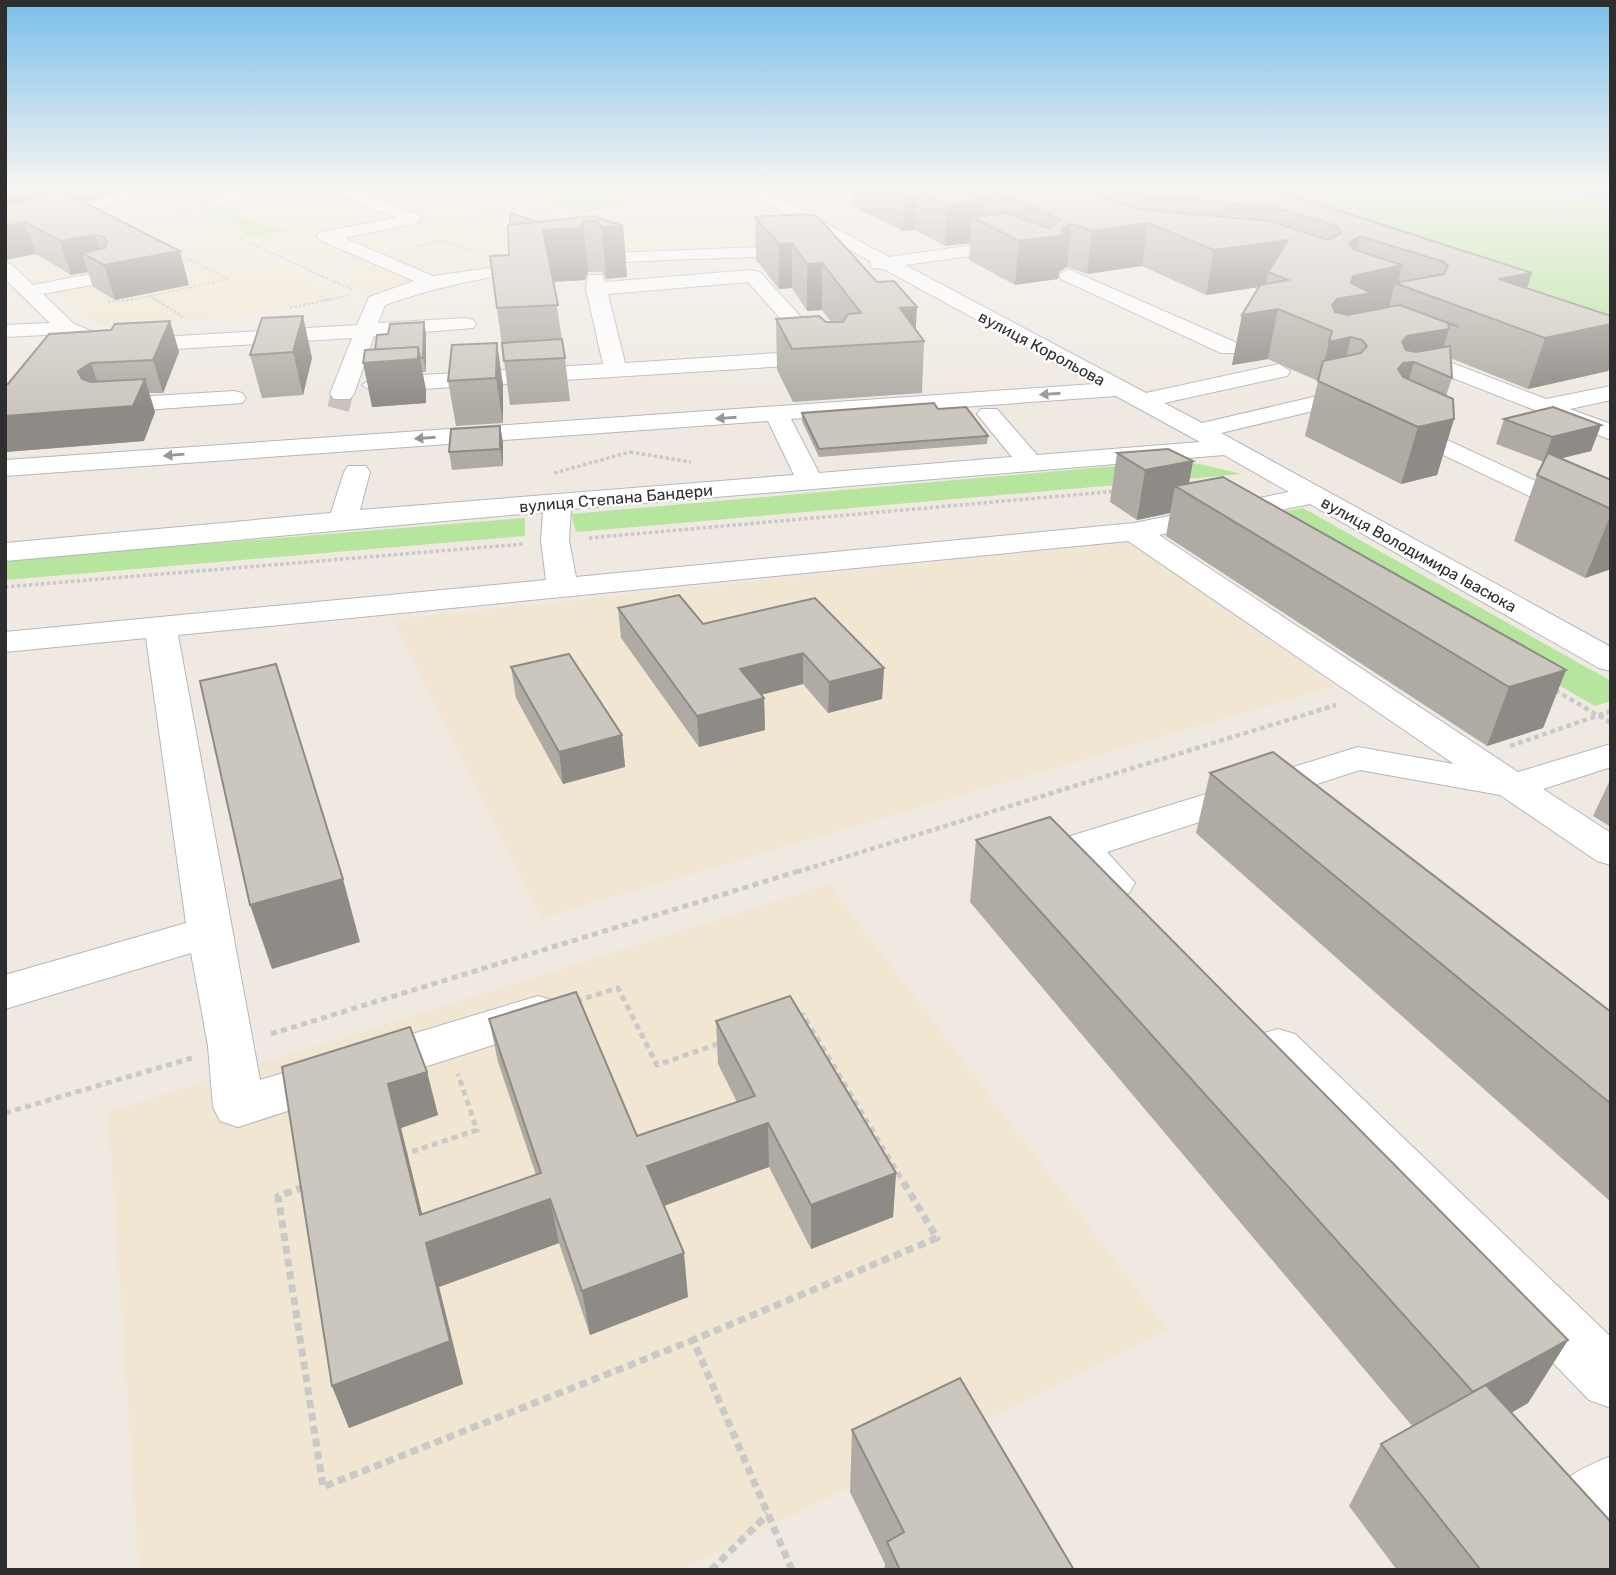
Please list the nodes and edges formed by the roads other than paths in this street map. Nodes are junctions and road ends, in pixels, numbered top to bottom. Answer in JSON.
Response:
{"nodes":[{"id":1,"x":380,"y":260,"type":"edge"},
{"id":2,"x":700,"y":260,"type":"edge"},
{"id":3,"x":882,"y":260,"type":"edge"},
{"id":4,"x":895,"y":260,"type":"edge"},
{"id":5,"x":1005,"y":260,"type":"edge"},
{"id":6,"x":885,"y":262,"type":"junction"},
{"id":7,"x":5,"y":268,"type":"edge"},
{"id":8,"x":850,"y":268,"type":"edge"},
{"id":9,"x":593,"y":274,"type":"junction"},
{"id":10,"x":1068,"y":275,"type":"edge"},
{"id":11,"x":106,"y":277,"type":"edge"},
{"id":12,"x":913,"y":278,"type":"junction"},
{"id":13,"x":430,"y":282,"type":"junction"},
{"id":14,"x":30,"y":292,"type":"junction"},
{"id":15,"x":466,"y":324,"type":"dead end"},
{"id":16,"x":67,"y":328,"type":"junction"},
{"id":17,"x":5,"y":331,"type":"edge"},
{"id":18,"x":366,"y":331,"type":"junction"},
{"id":19,"x":1388,"y":344,"type":"edge"},
{"id":20,"x":1229,"y":348,"type":"dead end"},
{"id":21,"x":1256,"y":360,"type":"edge"},
{"id":22,"x":1279,"y":371,"type":"junction"},
{"id":23,"x":616,"y":372,"type":"junction"},
{"id":24,"x":1476,"y":380,"type":"junction"},
{"id":25,"x":1439,"y":388,"type":"edge"},
{"id":26,"x":1118,"y":389,"type":"junction"},
{"id":27,"x":1611,"y":393,"type":"edge"},
{"id":28,"x":342,"y":396,"type":"junction"},
{"id":29,"x":1339,"y":398,"type":"junction"},
{"id":30,"x":1142,"y":401,"type":"junction"},
{"id":31,"x":1366,"y":402,"type":"edge"},
{"id":32,"x":103,"y":406,"type":"edge"},
{"id":33,"x":1544,"y":407,"type":"junction"},
{"id":34,"x":989,"y":414,"type":"dead end"},
{"id":35,"x":777,"y":415,"type":"junction"},
{"id":36,"x":1398,"y":424,"type":"edge"},
{"id":37,"x":1199,"y":431,"type":"junction"},
{"id":38,"x":1611,"y":433,"type":"edge"},
{"id":39,"x":216,"y":434,"type":"junction"},
{"id":40,"x":325,"y":445,"type":"junction"},
{"id":41,"x":1228,"y":447,"type":"junction"},
{"id":42,"x":1024,"y":455,"type":"junction"},
{"id":43,"x":87,"y":463,"type":"junction"},
{"id":44,"x":5,"y":468,"type":"edge"},
{"id":45,"x":357,"y":472,"type":"dead end"},
{"id":46,"x":806,"y":473,"type":"junction"},
{"id":47,"x":66,"y":494,"type":"dead end"},
{"id":48,"x":1315,"y":495,"type":"junction"},
{"id":49,"x":557,"y":503,"type":"junction"},
{"id":50,"x":343,"y":520,"type":"junction"},
{"id":51,"x":1611,"y":527,"type":"edge"},
{"id":52,"x":1134,"y":532,"type":"junction"},
{"id":53,"x":5,"y":552,"type":"edge"},
{"id":54,"x":562,"y":586,"type":"junction"},
{"id":55,"x":161,"y":628,"type":"junction"},
{"id":56,"x":5,"y":642,"type":"edge"},
{"id":57,"x":1611,"y":661,"type":"edge"},
{"id":58,"x":1611,"y":755,"type":"edge"},
{"id":59,"x":1512,"y":786,"type":"junction"},
{"id":60,"x":1611,"y":852,"type":"edge"},
{"id":61,"x":1147,"y":916,"type":"edge"},
{"id":62,"x":209,"y":932,"type":"junction"},
{"id":63,"x":5,"y":992,"type":"edge"},
{"id":64,"x":538,"y":1013,"type":"edge"},
{"id":65,"x":1245,"y":1015,"type":"edge"},
{"id":66,"x":1611,"y":1379,"type":"edge"},
{"id":67,"x":1611,"y":1489,"type":"edge"},
{"id":68,"x":1611,"y":1546,"type":"edge"}],
"edges":[{"from":1,"to":13,"type":"street"},
{"from":2,"to":9,"type":"street"},
{"from":3,"to":6,"type":"street","name":"вулиця Корольова"},
{"from":4,"to":6,"type":"street"},
{"from":5,"to":12,"type":"street"},
{"from":6,"to":8,"type":"street"},
{"from":6,"to":12,"type":"street","name":"вулиця Корольова"},
{"from":7,"to":14,"type":"street"},
{"from":9,"to":13,"type":"street"},
{"from":9,"to":23,"type":"street"},
{"from":9,"to":23,"type":"street"},
{"from":10,"to":20,"type":"street"},
{"from":11,"to":14,"type":"street"},
{"from":12,"to":26,"type":"street","name":"вулиця Корольова"},
{"from":13,"to":18,"type":"street"},
{"from":14,"to":16,"type":"street"},
{"from":15,"to":18,"type":"street"},
{"from":16,"to":17,"type":"street"},
{"from":16,"to":18,"type":"street"},
{"from":18,"to":28,"type":"street"},
{"from":19,"to":24,"type":"street"},
{"from":21,"to":22,"type":"street"},
{"from":22,"to":29,"type":"street"},
{"from":22,"to":30,"type":"street"},
{"from":23,"to":28,"type":"street"},
{"from":24,"to":25,"type":"street"},
{"from":24,"to":33,"type":"street"},
{"from":26,"to":30,"type":"street","name":"вулиця Корольова"},
{"from":26,"to":35,"type":"street","one_way":true},
{"from":27,"to":33,"type":"street"},
{"from":28,"to":40,"type":"street"},
{"from":29,"to":31,"type":"street"},
{"from":29,"to":37,"type":"street"},
{"from":30,"to":37,"type":"street","name":"вулиця Корольова"},
{"from":32,"to":39,"type":"street"},
{"from":33,"to":38,"type":"street"},
{"from":34,"to":42,"type":"street"},
{"from":35,"to":40,"type":"street","one_way":true},
{"from":35,"to":46,"type":"street"},
{"from":36,"to":51,"type":"street"},
{"from":37,"to":41,"type":"street","name":"вулиця Корольова"},
{"from":39,"to":40,"type":"street"},
{"from":39,"to":43,"type":"street","one_way":true},
{"from":41,"to":42,"type":"street","name":"вулиця Степана Бандери"},
{"from":41,"to":48,"type":"street","name":"вулиця Володимира Івасюка"},
{"from":42,"to":46,"type":"street","name":"вулиця Степана Бандери"},
{"from":43,"to":44,"type":"street"},
{"from":43,"to":47,"type":"street"},
{"from":45,"to":50,"type":"street"},
{"from":46,"to":49,"type":"street","name":"вулиця Степана Бандери"},
{"from":48,"to":52,"type":"street"},
{"from":48,"to":57,"type":"street","name":"вулиця Володимира Івасюка"},
{"from":49,"to":50,"type":"street","name":"вулиця Степана Бандери"},
{"from":49,"to":54,"type":"street"},
{"from":50,"to":53,"type":"street","name":"вулиця Степана Бандери"},
{"from":52,"to":54,"type":"street"},
{"from":52,"to":59,"type":"street"},
{"from":54,"to":55,"type":"street"},
{"from":55,"to":56,"type":"street"},
{"from":55,"to":62,"type":"street"},
{"from":58,"to":59,"type":"street"},
{"from":59,"to":60,"type":"street"},
{"from":59,"to":61,"type":"street"},
{"from":62,"to":63,"type":"street"},
{"from":62,"to":64,"type":"street"},
{"from":65,"to":66,"type":"street"},
{"from":67,"to":68,"type":"street"}]}
